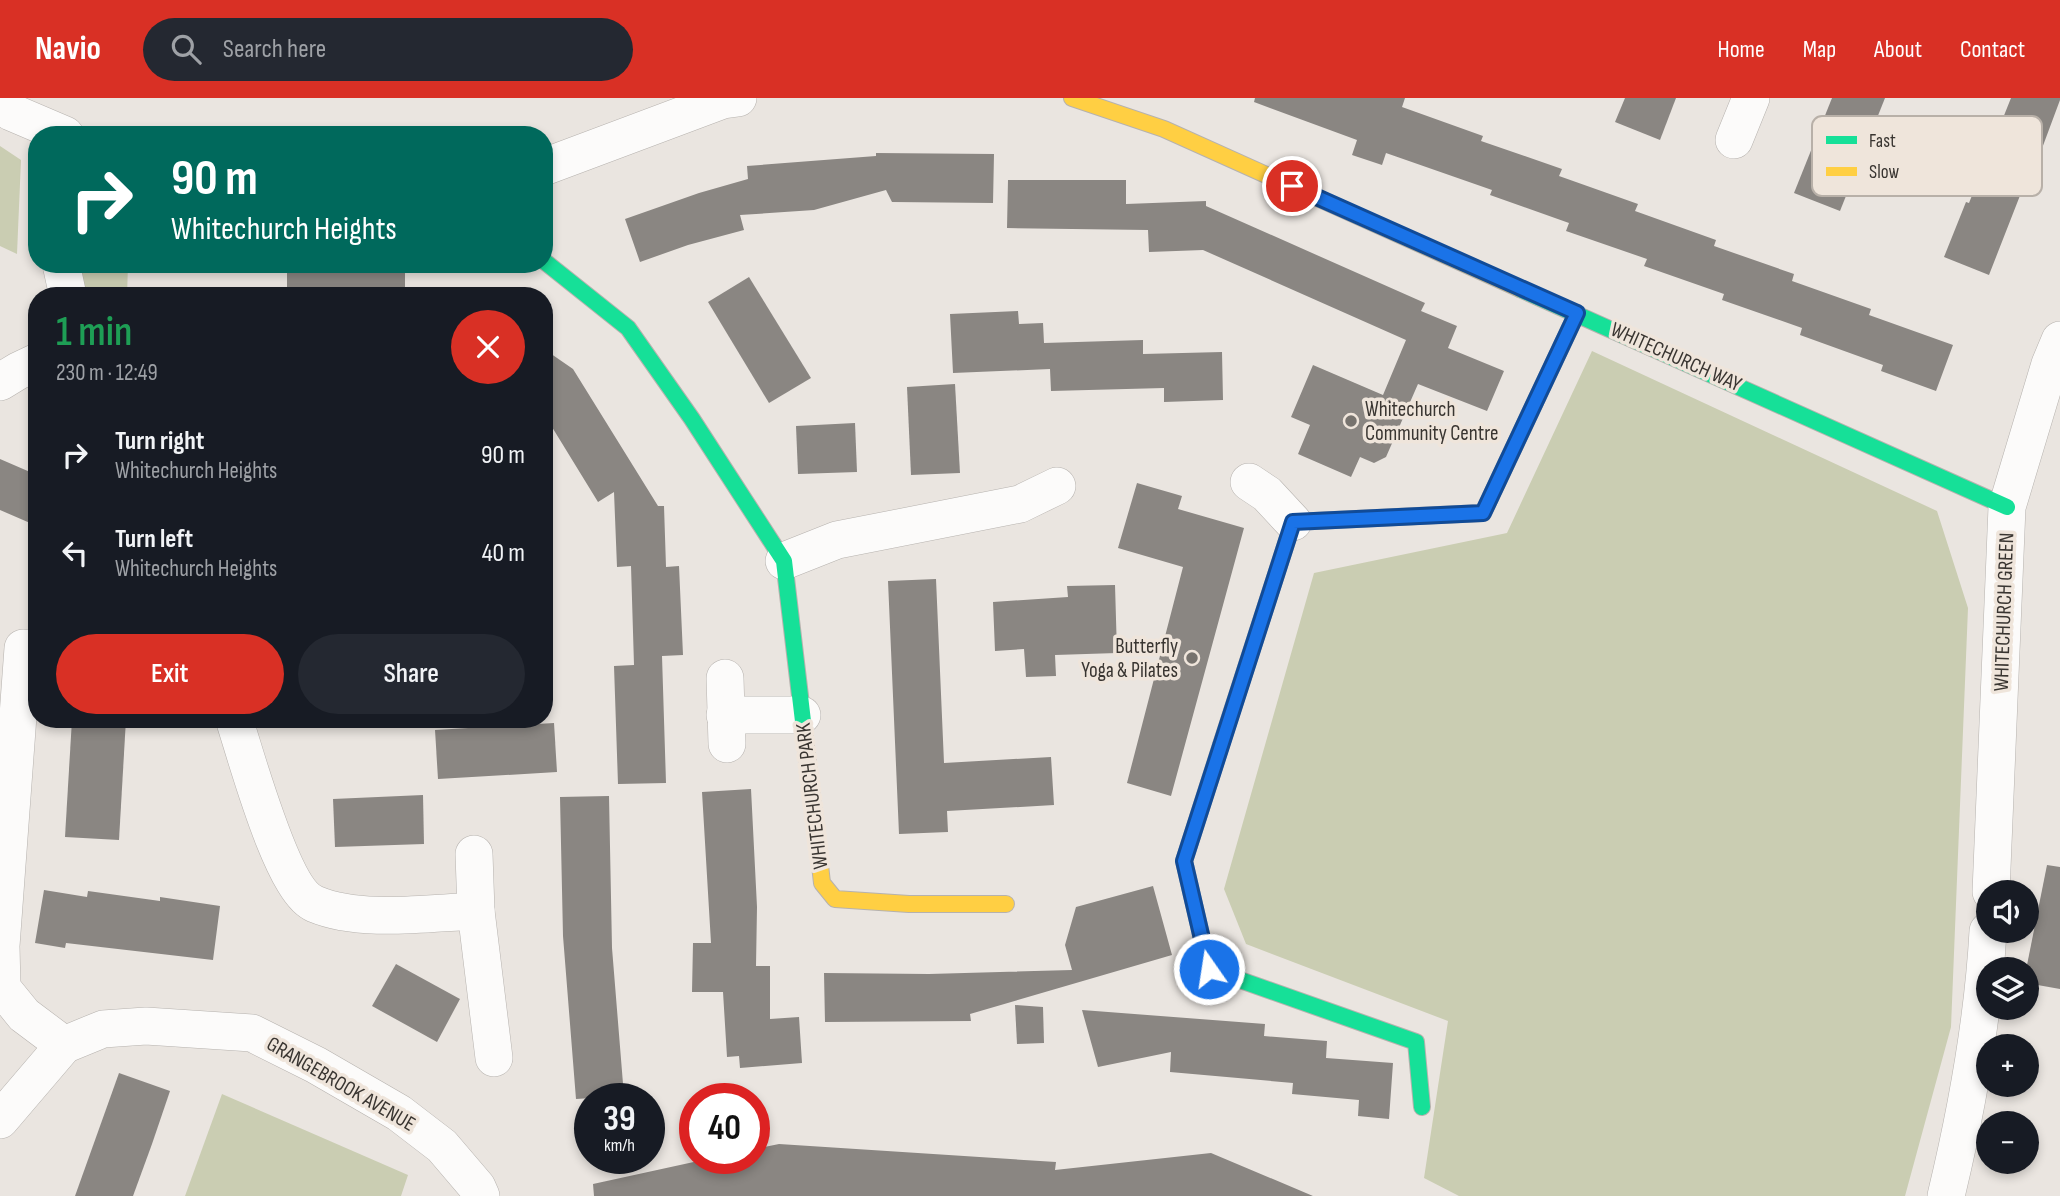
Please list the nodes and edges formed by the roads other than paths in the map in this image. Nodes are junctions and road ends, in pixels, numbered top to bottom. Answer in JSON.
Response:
{"nodes":[{"id":1,"x":1072,"y":98,"type":"edge"},
{"id":2,"x":1751,"y":98,"type":"edge"},
{"id":3,"x":728,"y":99,"type":"edge"},
{"id":4,"x":0,"y":104,"type":"edge"},
{"id":5,"x":44,"y":126,"type":"edge"},
{"id":6,"x":1734,"y":140,"type":"dead end"},
{"id":7,"x":553,"y":164,"type":"edge"},
{"id":8,"x":553,"y":268,"type":"edge"},
{"id":9,"x":1577,"y":313,"type":"junction"},
{"id":10,"x":2060,"y":340,"type":"edge"},
{"id":11,"x":28,"y":367,"type":"edge"},
{"id":12,"x":0,"y":382,"type":"edge"},
{"id":13,"x":1249,"y":482,"type":"dead end"},
{"id":14,"x":1057,"y":486,"type":"dead end"},
{"id":15,"x":2007,"y":508,"type":"junction"},
{"id":16,"x":1293,"y":522,"type":"junction"},
{"id":17,"x":784,"y":561,"type":"junction"},
{"id":18,"x":23,"y":648,"type":"dead end"},
{"id":19,"x":725,"y":678,"type":"dead end"},
{"id":20,"x":802,"y":715,"type":"junction"},
{"id":21,"x":237,"y":728,"type":"edge"},
{"id":22,"x":474,"y":854,"type":"dead end"},
{"id":23,"x":1992,"y":880,"type":"edge"},
{"id":24,"x":1006,"y":904,"type":"dead end"},
{"id":25,"x":476,"y":911,"type":"junction"},
{"id":26,"x":1987,"y":943,"type":"edge"},
{"id":27,"x":64,"y":1045,"type":"junction"},
{"id":28,"x":494,"y":1058,"type":"dead end"},
{"id":29,"x":1422,"y":1107,"type":"dead end"},
{"id":30,"x":0,"y":1120,"type":"edge"},
{"id":31,"x":481,"y":1196,"type":"edge"},
{"id":32,"x":1947,"y":1196,"type":"edge"}],
"edges":[{"from":1,"to":9,"type":"street","name":"WHITECHURCH WAY"},
{"from":2,"to":6,"type":"street"},
{"from":3,"to":7,"type":"street"},
{"from":4,"to":5,"type":"street"},
{"from":8,"to":17,"type":"street","name":"WHITECHURCH PARK"},
{"from":9,"to":15,"type":"street","name":"WHITECHURCH WAY"},
{"from":9,"to":16,"type":"street"},
{"from":10,"to":15,"type":"street","name":"WHITECHURCH GREEN"},
{"from":11,"to":12,"type":"street"},
{"from":13,"to":16,"type":"street"},
{"from":14,"to":17,"type":"street"},
{"from":15,"to":23,"type":"street","name":"WHITECHURCH GREEN"},
{"from":16,"to":29,"type":"street"},
{"from":17,"to":20,"type":"street","name":"WHITECHURCH PARK"},
{"from":18,"to":27,"type":"street"},
{"from":19,"to":20,"type":"street"},
{"from":20,"to":24,"type":"street","name":"WHITECHURCH PARK"},
{"from":21,"to":25,"type":"street"},
{"from":22,"to":25,"type":"street"},
{"from":25,"to":28,"type":"street"},
{"from":26,"to":32,"type":"street"},
{"from":27,"to":30,"type":"street","name":"GRANGEBROOK AVENUE"},
{"from":27,"to":31,"type":"street","name":"GRANGEBROOK AVENUE"}]}
